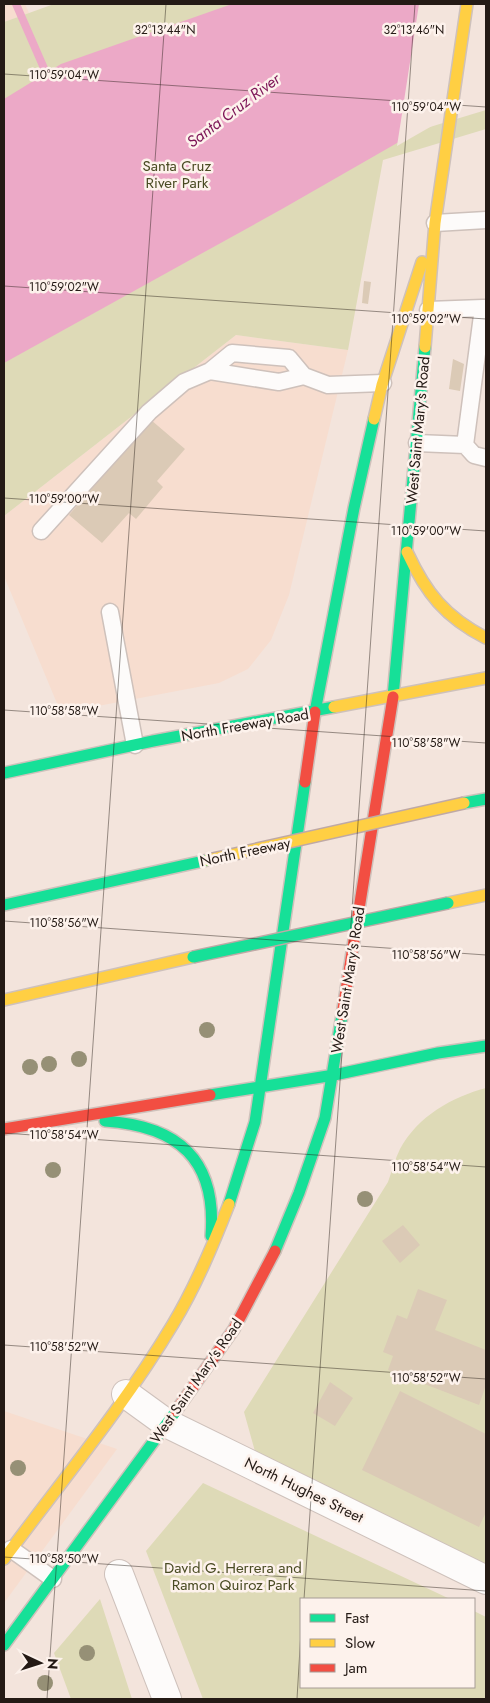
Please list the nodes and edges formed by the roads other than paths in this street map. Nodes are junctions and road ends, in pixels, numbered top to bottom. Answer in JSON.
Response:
{"nodes":[{"id":1,"x":466,"y":4,"type":"edge"},
{"id":2,"x":486,"y":220,"type":"edge"},
{"id":3,"x":435,"y":224,"type":"junction"},
{"id":4,"x":485,"y":308,"type":"edge"},
{"id":5,"x":428,"y":310,"type":"junction"},
{"id":6,"x":210,"y":371,"type":"junction"},
{"id":7,"x":304,"y":376,"type":"junction"},
{"id":8,"x":382,"y":383,"type":"junction"},
{"id":9,"x":417,"y":443,"type":"junction"},
{"id":10,"x":465,"y":445,"type":"junction"},
{"id":11,"x":486,"y":458,"type":"edge"},
{"id":12,"x":41,"y":531,"type":"dead end"},
{"id":13,"x":407,"y":552,"type":"junction"},
{"id":14,"x":110,"y":612,"type":"dead end"},
{"id":15,"x":486,"y":638,"type":"edge"},
{"id":16,"x":486,"y":678,"type":"edge"},
{"id":17,"x":393,"y":697,"type":"junction"},
{"id":18,"x":315,"y":712,"type":"junction"},
{"id":19,"x":135,"y":745,"type":"junction"},
{"id":20,"x":4,"y":772,"type":"edge"},
{"id":21,"x":486,"y":799,"type":"edge"},
{"id":22,"x":486,"y":895,"type":"edge"},
{"id":23,"x":4,"y":905,"type":"edge"},
{"id":24,"x":4,"y":1000,"type":"edge"},
{"id":25,"x":486,"y":1046,"type":"edge"},
{"id":26,"x":334,"y":1075,"type":"junction"},
{"id":27,"x":261,"y":1086,"type":"junction"},
{"id":28,"x":61,"y":1120,"type":"junction"},
{"id":29,"x":4,"y":1129,"type":"edge"},
{"id":30,"x":207,"y":1259,"type":"junction"},
{"id":31,"x":126,"y":1394,"type":"junction"},
{"id":32,"x":166,"y":1423,"type":"junction"},
{"id":33,"x":7,"y":1551,"type":"edge"},
{"id":34,"x":119,"y":1574,"type":"dead end"},
{"id":35,"x":53,"y":1579,"type":"junction"},
{"id":36,"x":486,"y":1580,"type":"edge"},
{"id":37,"x":4,"y":1645,"type":"edge"},
{"id":38,"x":167,"y":1699,"type":"edge"}],
"edges":[{"from":1,"to":3,"type":"main road","name":"West Saint Mary's Road"},
{"from":2,"to":3,"type":"lane"},
{"from":3,"to":5,"type":"main road","name":"West Saint Mary's Road"},
{"from":3,"to":8,"type":"main road","name":"West Saint Mary's Road"},
{"from":4,"to":5,"type":"lane"},
{"from":4,"to":10,"type":"lane"},
{"from":5,"to":9,"type":"main road","name":"West Saint Mary's Road"},
{"from":6,"to":7,"type":"lane"},
{"from":6,"to":7,"type":"lane"},
{"from":6,"to":12,"type":"lane"},
{"from":7,"to":8,"type":"lane"},
{"from":8,"to":18,"type":"main road","name":"West Saint Mary's Road"},
{"from":9,"to":10,"type":"lane"},
{"from":9,"to":13,"type":"main road","name":"West Saint Mary's Road"},
{"from":10,"to":11,"type":"lane"},
{"from":13,"to":15,"type":"main road"},
{"from":13,"to":17,"type":"main road","name":"West Saint Mary's Road"},
{"from":14,"to":19,"type":"lane"},
{"from":16,"to":17,"type":"main road","name":"North Freeway Road"},
{"from":17,"to":18,"type":"main road","name":"North Freeway Road"},
{"from":17,"to":26,"type":"main road","name":"West Saint Mary's Road"},
{"from":18,"to":19,"type":"main road","name":"North Freeway Road"},
{"from":18,"to":27,"type":"main road","name":"West Saint Mary's Road"},
{"from":19,"to":20,"type":"main road","name":"North Freeway Road"},
{"from":21,"to":23,"type":"main road","name":"North Freeway","bridge":true},
{"from":22,"to":24,"type":"main road","bridge":true},
{"from":25,"to":26,"type":"main road"},
{"from":26,"to":27,"type":"main road"},
{"from":26,"to":32,"type":"main road","name":"West Saint Mary's Road"},
{"from":27,"to":28,"type":"main road"},
{"from":27,"to":30,"type":"main road","name":"West Saint Mary's Road"},
{"from":28,"to":29,"type":"main road"},
{"from":28,"to":30,"type":"main road"},
{"from":30,"to":31,"type":"main road","name":"West Saint Mary's Road"},
{"from":31,"to":32,"type":"street","name":"North Hughes Street"},
{"from":31,"to":33,"type":"main road","name":"West Saint Mary's Road"},
{"from":32,"to":35,"type":"main road","name":"West Saint Mary's Road"},
{"from":32,"to":36,"type":"street","name":"North Hughes Street"},
{"from":33,"to":35,"type":"lane"},
{"from":34,"to":38,"type":"street"},
{"from":35,"to":37,"type":"main road","name":"West Saint Mary's Road"}]}
